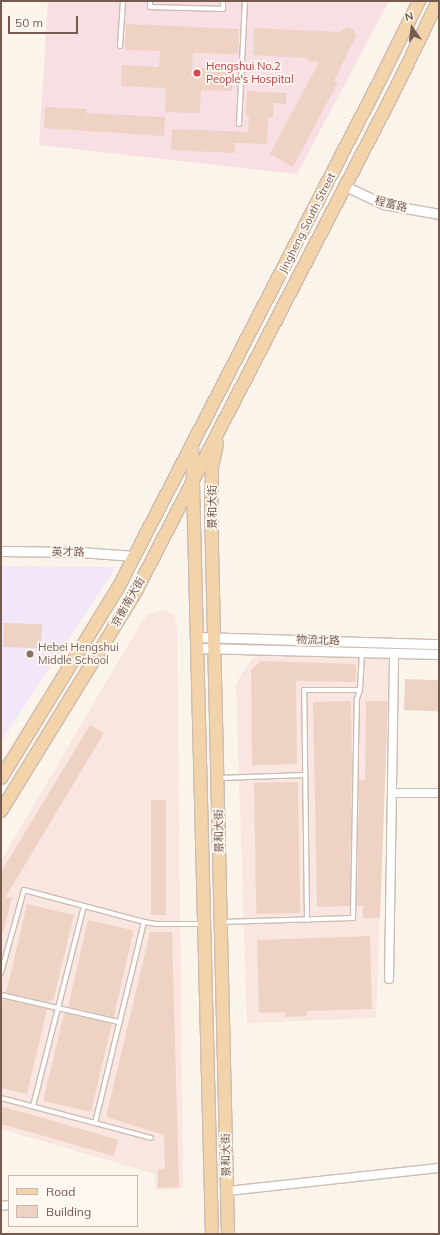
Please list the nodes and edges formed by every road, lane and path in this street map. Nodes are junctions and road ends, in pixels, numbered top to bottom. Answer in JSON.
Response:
{"nodes":[{"id":1,"x":123,"y":1,"type":"edge"},
{"id":2,"x":150,"y":1,"type":"edge"},
{"id":3,"x":223,"y":1,"type":"edge"},
{"id":4,"x":245,"y":1,"type":"edge"},
{"id":5,"x":419,"y":1,"type":"edge"},
{"id":6,"x":438,"y":1,"type":"edge"},
{"id":7,"x":120,"y":46,"type":"dead end"},
{"id":8,"x":239,"y":124,"type":"dead end"},
{"id":9,"x":345,"y":186,"type":"junction"},
{"id":10,"x":439,"y":214,"type":"edge"},
{"id":11,"x":220,"y":428,"type":"junction"},
{"id":12,"x":192,"y":444,"type":"junction"},
{"id":13,"x":193,"y":480,"type":"junction"},
{"id":14,"x":1,"y":551,"type":"edge"},
{"id":15,"x":134,"y":556,"type":"junction"},
{"id":16,"x":198,"y":642,"type":"junction"},
{"id":17,"x":215,"y":643,"type":"junction"},
{"id":18,"x":439,"y":644,"type":"edge"},
{"id":19,"x":362,"y":651,"type":"junction"},
{"id":20,"x":439,"y":654,"type":"edge"},
{"id":21,"x":394,"y":656,"type":"dead end"},
{"id":22,"x":360,"y":690,"type":"junction"},
{"id":23,"x":305,"y":775,"type":"junction"},
{"id":24,"x":1,"y":778,"type":"edge"},
{"id":25,"x":218,"y":778,"type":"junction"},
{"id":26,"x":392,"y":793,"type":"junction"},
{"id":27,"x":439,"y":793,"type":"edge"},
{"id":28,"x":1,"y":811,"type":"edge"},
{"id":29,"x":84,"y":906,"type":"junction"},
{"id":30,"x":307,"y":920,"type":"junction"},
{"id":31,"x":144,"y":922,"type":"junction"},
{"id":32,"x":221,"y":922,"type":"junction"},
{"id":33,"x":204,"y":924,"type":"junction"},
{"id":34,"x":1,"y":973,"type":"edge"},
{"id":35,"x":389,"y":979,"type":"dead end"},
{"id":36,"x":1,"y":995,"type":"edge"},
{"id":37,"x":58,"y":1008,"type":"junction"},
{"id":38,"x":119,"y":1022,"type":"junction"},
{"id":39,"x":1,"y":1098,"type":"edge"},
{"id":40,"x":33,"y":1106,"type":"junction"},
{"id":41,"x":95,"y":1123,"type":"junction"},
{"id":42,"x":151,"y":1138,"type":"dead end"},
{"id":43,"x":439,"y":1168,"type":"edge"},
{"id":44,"x":227,"y":1192,"type":"junction"},
{"id":45,"x":212,"y":1234,"type":"edge"},
{"id":46,"x":228,"y":1234,"type":"edge"}],
"edges":[{"from":1,"to":7,"type":"lane"},
{"from":2,"to":3,"type":"lane"},
{"from":4,"to":8,"type":"lane"},
{"from":5,"to":12,"type":"main road","name":"Jingheng South Street"},
{"from":6,"to":9,"type":"main road","name":"Jingheng South Street"},
{"from":9,"to":10,"type":"street","name":"程富路"},
{"from":9,"to":11,"type":"main road","name":"Jingheng South Street"},
{"from":11,"to":13,"type":"main road","name":"京衡南大街"},
{"from":11,"to":17,"type":"main road","name":"景和大街"},
{"from":12,"to":13,"type":"main road","name":"景和大街"},
{"from":12,"to":15,"type":"main road","name":"京衡南大街"},
{"from":13,"to":16,"type":"main road","name":"景和大街"},
{"from":13,"to":28,"type":"main road","name":"京衡南大街"},
{"from":14,"to":15,"type":"street","name":"英才路"},
{"from":15,"to":24,"type":"main road","name":"京衡南大街"},
{"from":16,"to":17,"type":"street","name":"物流北路"},
{"from":16,"to":33,"type":"main road","name":"景和大街"},
{"from":17,"to":18,"type":"street","name":"物流北路"},
{"from":17,"to":19,"type":"street","name":"物流北路"},
{"from":17,"to":25,"type":"main road","name":"景和大街"},
{"from":19,"to":20,"type":"street","name":"物流北路"},
{"from":19,"to":22,"type":"lane"},
{"from":21,"to":26,"type":"street"},
{"from":22,"to":23,"type":"lane"},
{"from":22,"to":30,"type":"lane"},
{"from":23,"to":25,"type":"lane"},
{"from":23,"to":30,"type":"lane"},
{"from":25,"to":32,"type":"main road","name":"景和大街"},
{"from":26,"to":27,"type":"street"},
{"from":26,"to":35,"type":"street"},
{"from":29,"to":31,"type":"lane"},
{"from":29,"to":34,"type":"lane"},
{"from":29,"to":37,"type":"lane"},
{"from":30,"to":32,"type":"lane"},
{"from":31,"to":33,"type":"lane"},
{"from":31,"to":38,"type":"lane"},
{"from":32,"to":44,"type":"main road","name":"景和大街"},
{"from":33,"to":45,"type":"main road","name":"景和大街"},
{"from":36,"to":37,"type":"lane"},
{"from":37,"to":38,"type":"lane"},
{"from":37,"to":40,"type":"lane"},
{"from":38,"to":41,"type":"lane"},
{"from":39,"to":40,"type":"lane"},
{"from":40,"to":41,"type":"lane"},
{"from":41,"to":42,"type":"lane"},
{"from":43,"to":44,"type":"street"},
{"from":44,"to":46,"type":"main road","name":"景和大街"}]}
